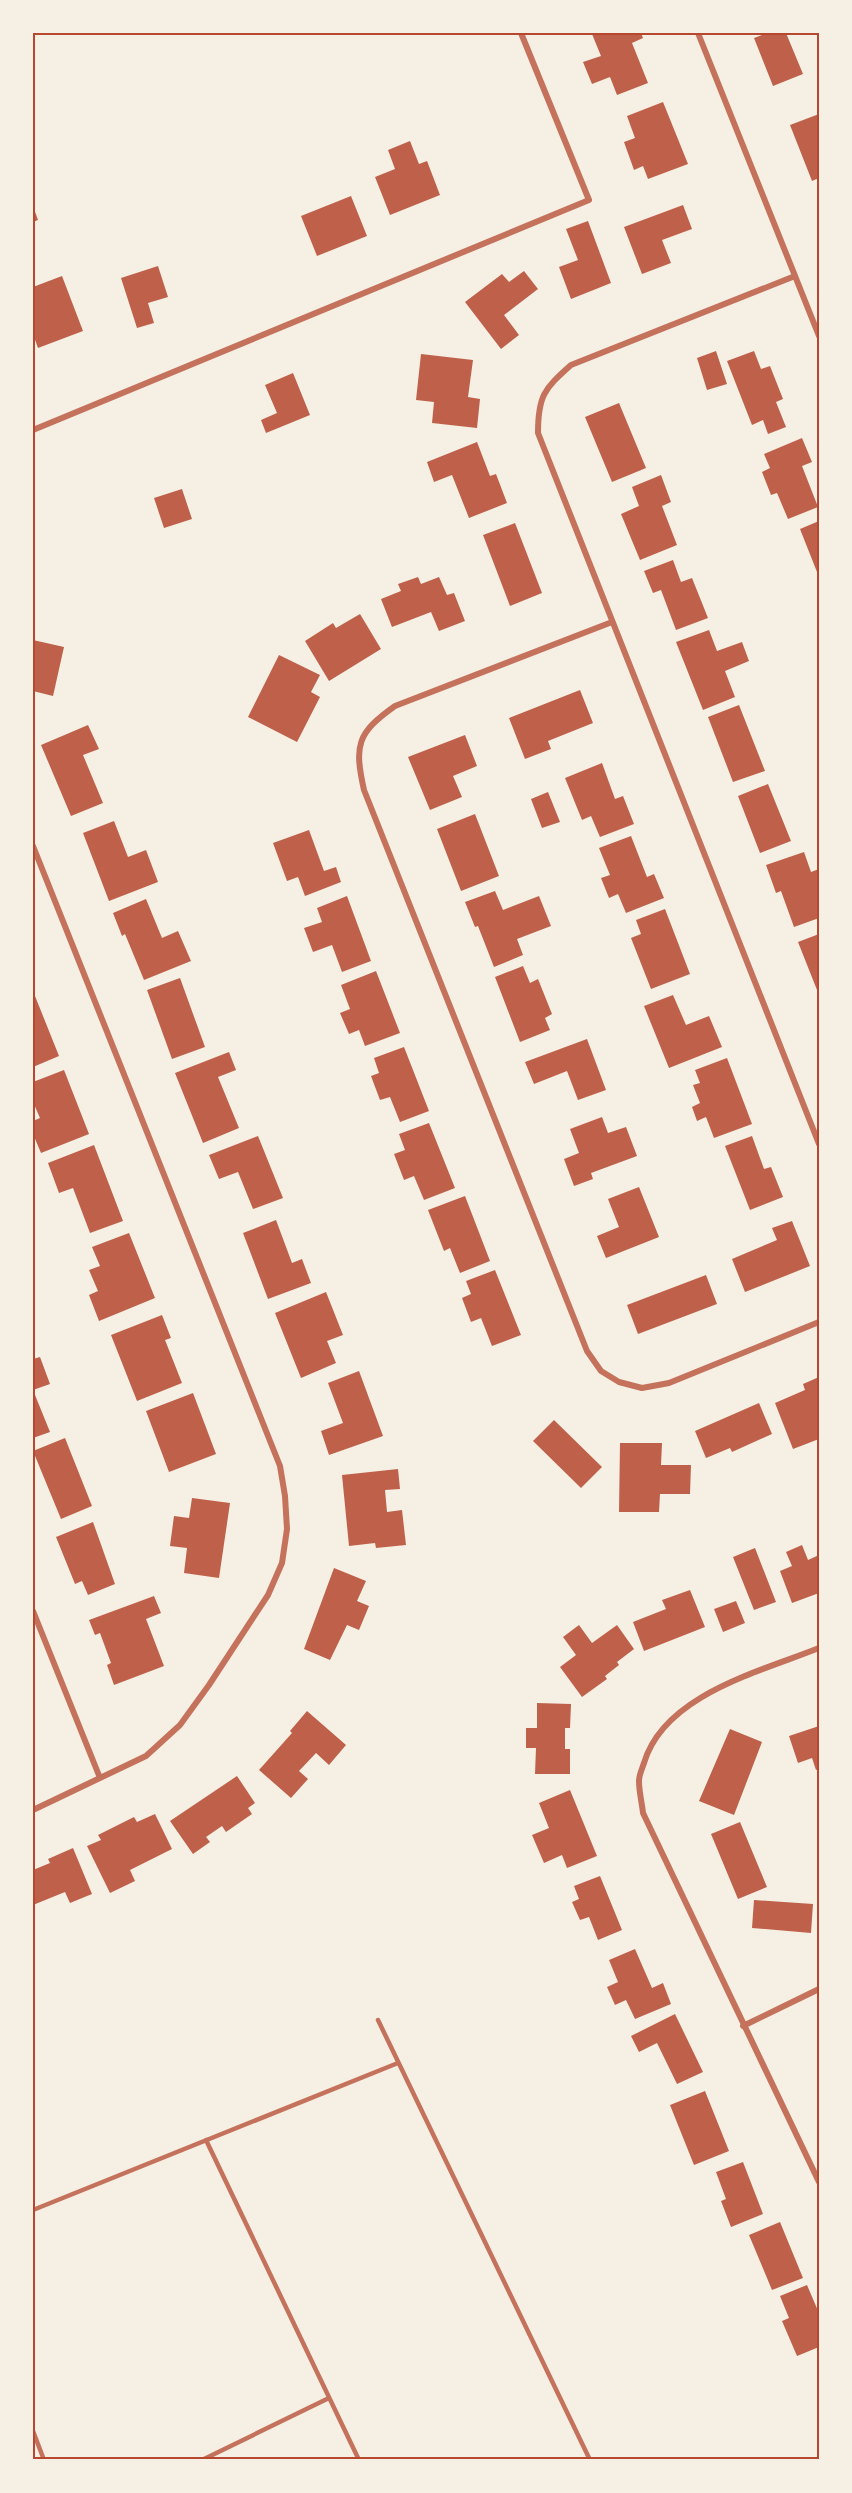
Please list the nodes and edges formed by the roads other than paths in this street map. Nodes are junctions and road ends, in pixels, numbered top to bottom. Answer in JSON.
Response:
{"nodes":[{"id":1,"x":521,"y":33,"type":"edge"},
{"id":2,"x":698,"y":33,"type":"edge"},
{"id":3,"x":795,"y":276,"type":"junction"},
{"id":4,"x":819,"y":336,"type":"edge"},
{"id":5,"x":33,"y":430,"type":"edge"},
{"id":6,"x":612,"y":622,"type":"junction"},
{"id":7,"x":33,"y":846,"type":"edge"},
{"id":8,"x":819,"y":1144,"type":"edge"},
{"id":9,"x":819,"y":1322,"type":"edge"},
{"id":10,"x":33,"y":1611,"type":"edge"},
{"id":11,"x":819,"y":1648,"type":"edge"},
{"id":12,"x":100,"y":1778,"type":"junction"},
{"id":13,"x":33,"y":1810,"type":"edge"},
{"id":14,"x":819,"y":1989,"type":"edge"},
{"id":15,"x":378,"y":2020,"type":"dead end"},
{"id":16,"x":743,"y":2026,"type":"junction"},
{"id":17,"x":398,"y":2063,"type":"junction"},
{"id":18,"x":206,"y":2140,"type":"junction"},
{"id":19,"x":819,"y":2182,"type":"edge"},
{"id":20,"x":33,"y":2210,"type":"edge"},
{"id":21,"x":329,"y":2398,"type":"junction"},
{"id":22,"x":33,"y":2431,"type":"edge"},
{"id":23,"x":44,"y":2460,"type":"edge"},
{"id":24,"x":202,"y":2460,"type":"edge"},
{"id":25,"x":359,"y":2460,"type":"edge"},
{"id":26,"x":590,"y":2460,"type":"edge"}],
"edges":[{"from":1,"to":5,"type":"street"},
{"from":2,"to":3,"type":"street"},
{"from":3,"to":4,"type":"street"},
{"from":3,"to":6,"type":"street"},
{"from":6,"to":8,"type":"street"},
{"from":6,"to":9,"type":"street"},
{"from":7,"to":12,"type":"street"},
{"from":10,"to":12,"type":"street"},
{"from":11,"to":16,"type":"street"},
{"from":12,"to":13,"type":"street"},
{"from":14,"to":16,"type":"street"},
{"from":15,"to":17,"type":"lane"},
{"from":16,"to":19,"type":"street"},
{"from":17,"to":18,"type":"lane"},
{"from":17,"to":26,"type":"lane"},
{"from":18,"to":20,"type":"lane"},
{"from":18,"to":21,"type":"lane"},
{"from":21,"to":24,"type":"lane"},
{"from":21,"to":25,"type":"lane"},
{"from":22,"to":23,"type":"lane"}]}
